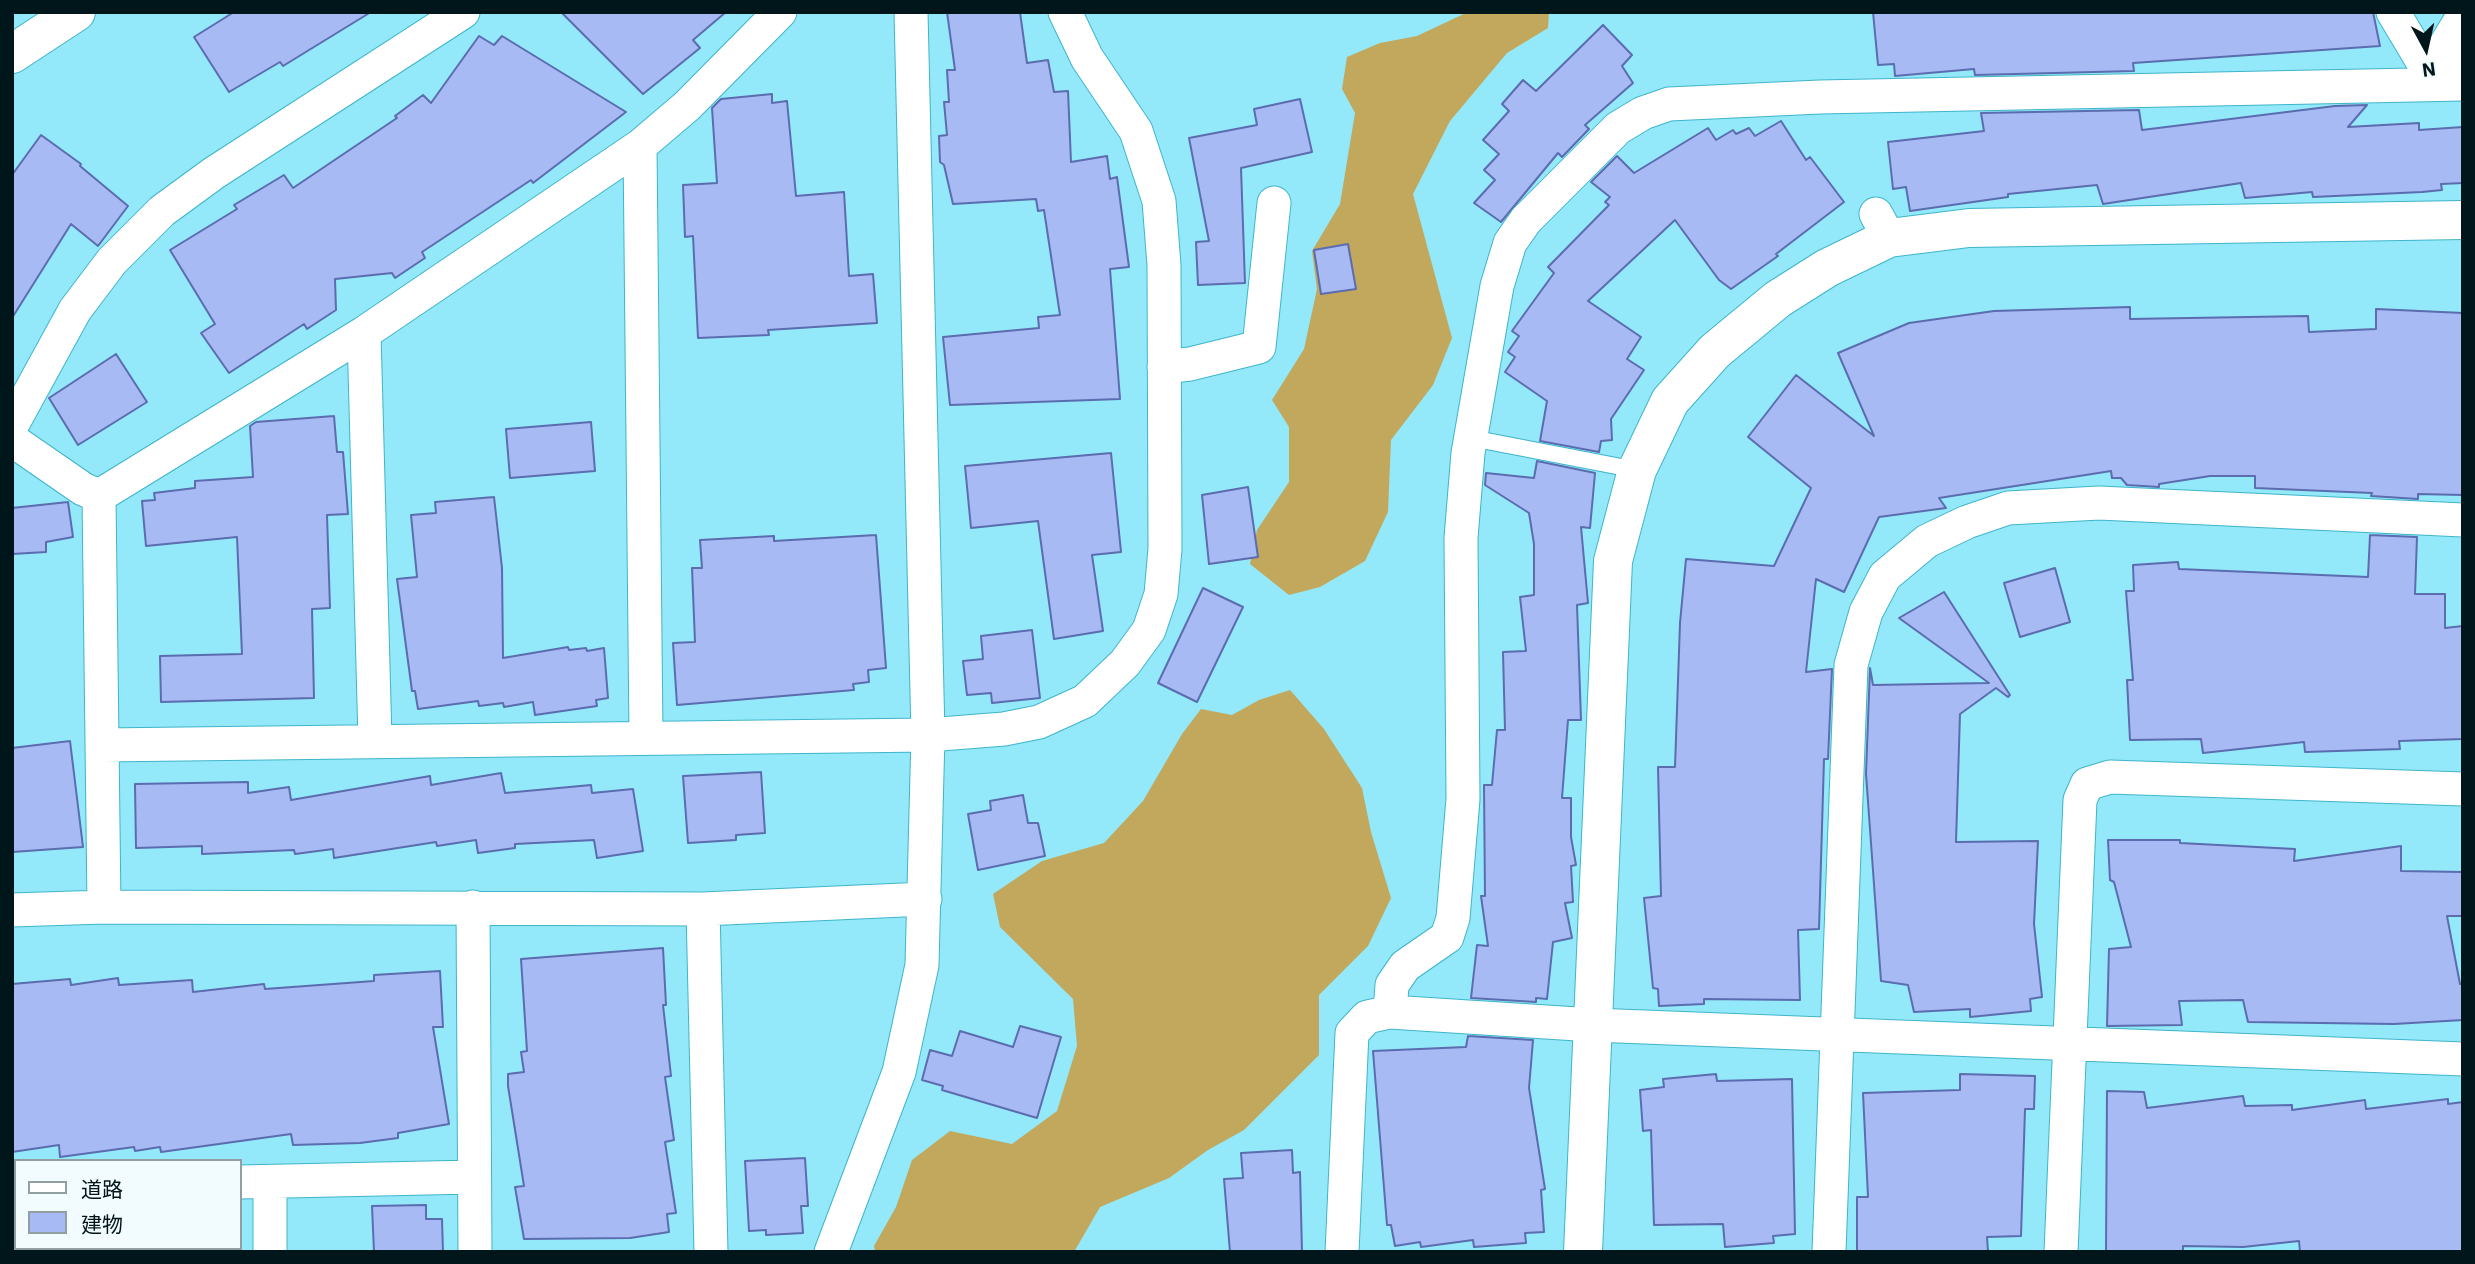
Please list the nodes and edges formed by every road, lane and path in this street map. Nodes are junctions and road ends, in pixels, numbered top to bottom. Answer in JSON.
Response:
{"nodes":[{"id":1,"x":76,"y":12,"type":"edge"},
{"id":2,"x":463,"y":12,"type":"edge"},
{"id":3,"x":780,"y":12,"type":"edge"},
{"id":4,"x":911,"y":12,"type":"edge"},
{"id":5,"x":1065,"y":12,"type":"edge"},
{"id":6,"x":2393,"y":12,"type":"edge"},
{"id":7,"x":2463,"y":16,"type":"edge"},
{"id":8,"x":12,"y":54,"type":"edge"},
{"id":9,"x":2447,"y":84,"type":"edge"},
{"id":10,"x":640,"y":146,"type":"junction"},
{"id":11,"x":1274,"y":203,"type":"dead end"},
{"id":12,"x":2463,"y":220,"type":"edge"},
{"id":13,"x":364,"y":333,"type":"junction"},
{"id":14,"x":1164,"y":367,"type":"junction"},
{"id":15,"x":12,"y":425,"type":"edge"},
{"id":16,"x":1471,"y":438,"type":"junction"},
{"id":17,"x":12,"y":440,"type":"edge"},
{"id":18,"x":1637,"y":470,"type":"junction"},
{"id":19,"x":99,"y":496,"type":"junction"},
{"id":20,"x":2463,"y":520,"type":"edge"},
{"id":21,"x":928,"y":735,"type":"junction"},
{"id":22,"x":646,"y":736,"type":"junction"},
{"id":23,"x":375,"y":740,"type":"junction"},
{"id":24,"x":102,"y":744,"type":"junction"},
{"id":25,"x":2463,"y":789,"type":"edge"},
{"id":26,"x":925,"y":899,"type":"junction"},
{"id":27,"x":104,"y":907,"type":"junction"},
{"id":28,"x":473,"y":907,"type":"junction"},
{"id":29,"x":703,"y":909,"type":"junction"},
{"id":30,"x":12,"y":910,"type":"edge"},
{"id":31,"x":1390,"y":1012,"type":"junction"},
{"id":32,"x":1593,"y":1024,"type":"junction"},
{"id":33,"x":1836,"y":1032,"type":"junction"},
{"id":34,"x":2069,"y":1042,"type":"junction"},
{"id":35,"x":2463,"y":1059,"type":"edge"},
{"id":36,"x":474,"y":1177,"type":"junction"},
{"id":37,"x":255,"y":1182,"type":"edge"},
{"id":38,"x":270,"y":1252,"type":"edge"},
{"id":39,"x":475,"y":1252,"type":"edge"},
{"id":40,"x":711,"y":1252,"type":"edge"},
{"id":41,"x":831,"y":1252,"type":"edge"},
{"id":42,"x":1342,"y":1252,"type":"edge"},
{"id":43,"x":1583,"y":1252,"type":"edge"},
{"id":44,"x":1829,"y":1252,"type":"edge"},
{"id":45,"x":2062,"y":1252,"type":"edge"}],
"edges":[{"from":1,"to":8,"type":"street"},
{"from":2,"to":15,"type":"street"},
{"from":3,"to":10,"type":"street"},
{"from":4,"to":21,"type":"street"},
{"from":5,"to":14,"type":"street"},
{"from":6,"to":9,"type":"street"},
{"from":7,"to":9,"type":"street"},
{"from":9,"to":16,"type":"street"},
{"from":10,"to":13,"type":"street"},
{"from":10,"to":22,"type":"street"},
{"from":11,"to":14,"type":"street"},
{"from":12,"to":18,"type":"street"},
{"from":13,"to":19,"type":"street"},
{"from":13,"to":23,"type":"street"},
{"from":14,"to":21,"type":"street"},
{"from":16,"to":18,"type":"lane"},
{"from":16,"to":31,"type":"street"},
{"from":17,"to":19,"type":"street"},
{"from":18,"to":32,"type":"street"},
{"from":19,"to":24,"type":"street"},
{"from":20,"to":33,"type":"street"},
{"from":21,"to":22,"type":"street"},
{"from":21,"to":26,"type":"street"},
{"from":22,"to":23,"type":"street"},
{"from":23,"to":24,"type":"street"},
{"from":24,"to":27,"type":"street"},
{"from":25,"to":34,"type":"street"},
{"from":26,"to":29,"type":"street"},
{"from":26,"to":41,"type":"street"},
{"from":27,"to":28,"type":"street"},
{"from":27,"to":30,"type":"street"},
{"from":28,"to":29,"type":"street"},
{"from":28,"to":36,"type":"street"},
{"from":29,"to":40,"type":"street"},
{"from":31,"to":32,"type":"street"},
{"from":31,"to":42,"type":"street"},
{"from":32,"to":33,"type":"street"},
{"from":32,"to":43,"type":"street"},
{"from":33,"to":34,"type":"street"},
{"from":33,"to":44,"type":"street"},
{"from":34,"to":35,"type":"street"},
{"from":34,"to":45,"type":"street"},
{"from":36,"to":37,"type":"street"},
{"from":36,"to":39,"type":"street"},
{"from":37,"to":38,"type":"street"}]}
